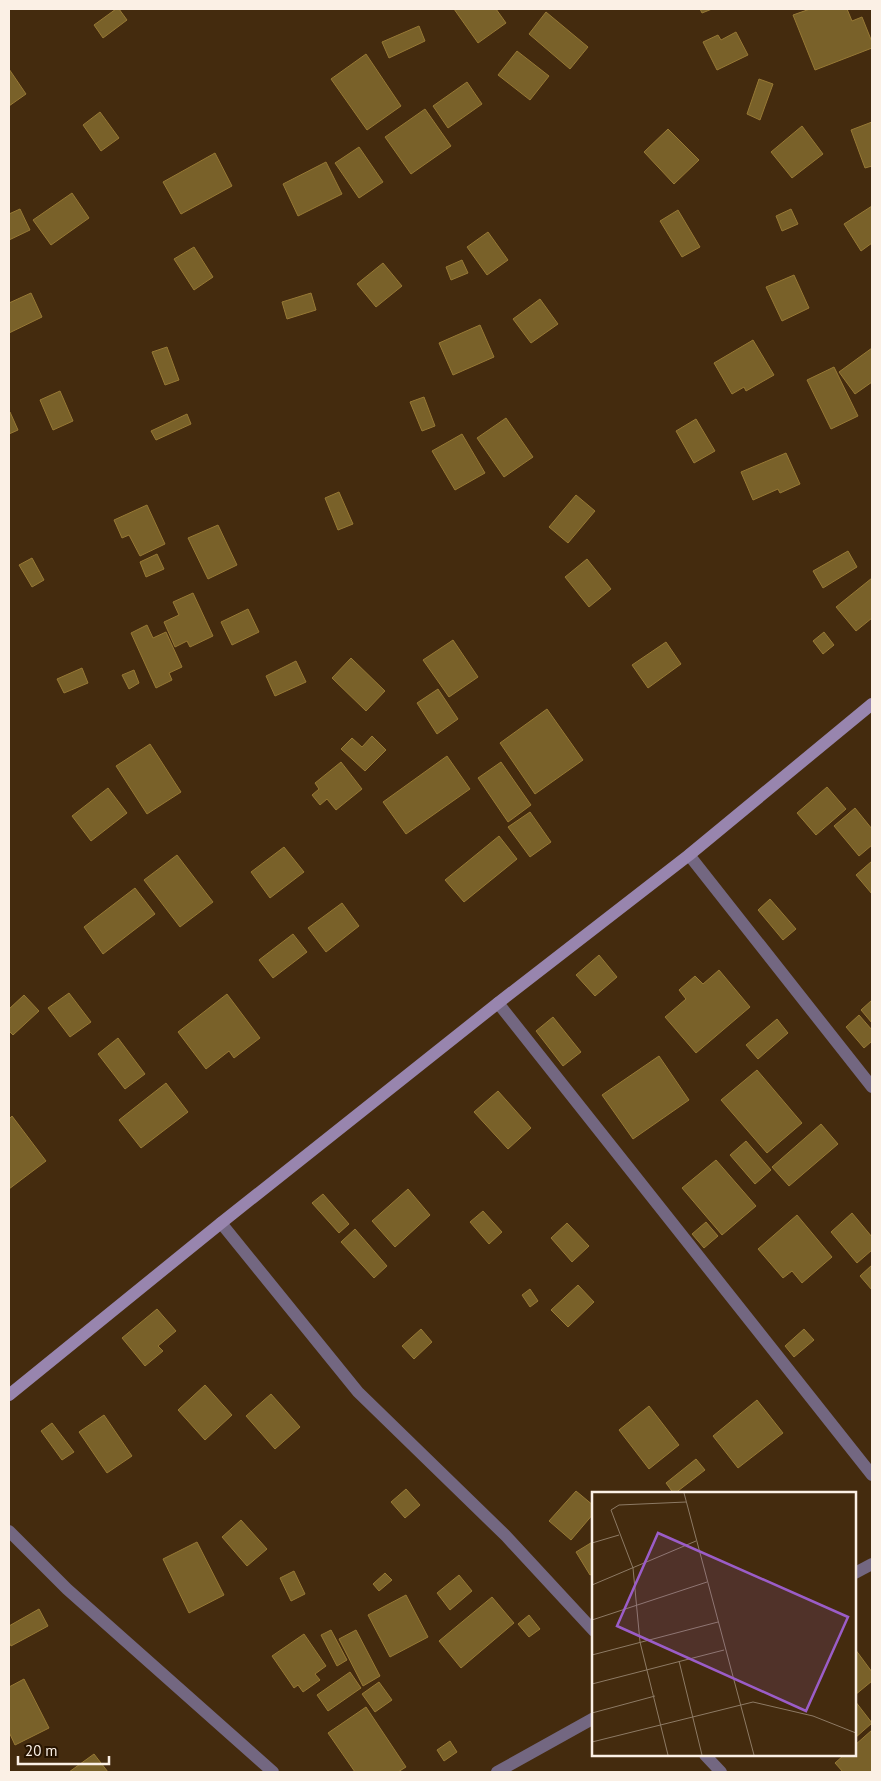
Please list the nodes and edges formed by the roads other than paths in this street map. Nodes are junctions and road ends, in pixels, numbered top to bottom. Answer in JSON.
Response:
{"nodes":[{"id":1,"x":872,"y":704,"type":"edge"},
{"id":2,"x":689,"y":855,"type":"junction"},
{"id":3,"x":498,"y":1003,"type":"junction"},
{"id":4,"x":872,"y":1087,"type":"edge"},
{"id":5,"x":221,"y":1223,"type":"junction"},
{"id":6,"x":9,"y":1394,"type":"edge"},
{"id":7,"x":872,"y":1476,"type":"edge"},
{"id":8,"x":9,"y":1531,"type":"edge"},
{"id":9,"x":872,"y":1564,"type":"edge"},
{"id":10,"x":856,"y":1572,"type":"edge"},
{"id":11,"x":592,"y":1628,"type":"edge"},
{"id":12,"x":592,"y":1719,"type":"edge"},
{"id":13,"x":706,"y":1756,"type":"edge"},
{"id":14,"x":273,"y":1772,"type":"edge"},
{"id":15,"x":497,"y":1772,"type":"edge"},
{"id":16,"x":721,"y":1772,"type":"edge"}],
"edges":[{"from":1,"to":2,"type":"street"},
{"from":2,"to":3,"type":"street"},
{"from":2,"to":4,"type":"street"},
{"from":3,"to":5,"type":"street"},
{"from":3,"to":7,"type":"street"},
{"from":5,"to":6,"type":"street"},
{"from":5,"to":11,"type":"street"},
{"from":8,"to":14,"type":"street"},
{"from":9,"to":10,"type":"street"},
{"from":12,"to":15,"type":"street"},
{"from":13,"to":16,"type":"street"}]}
